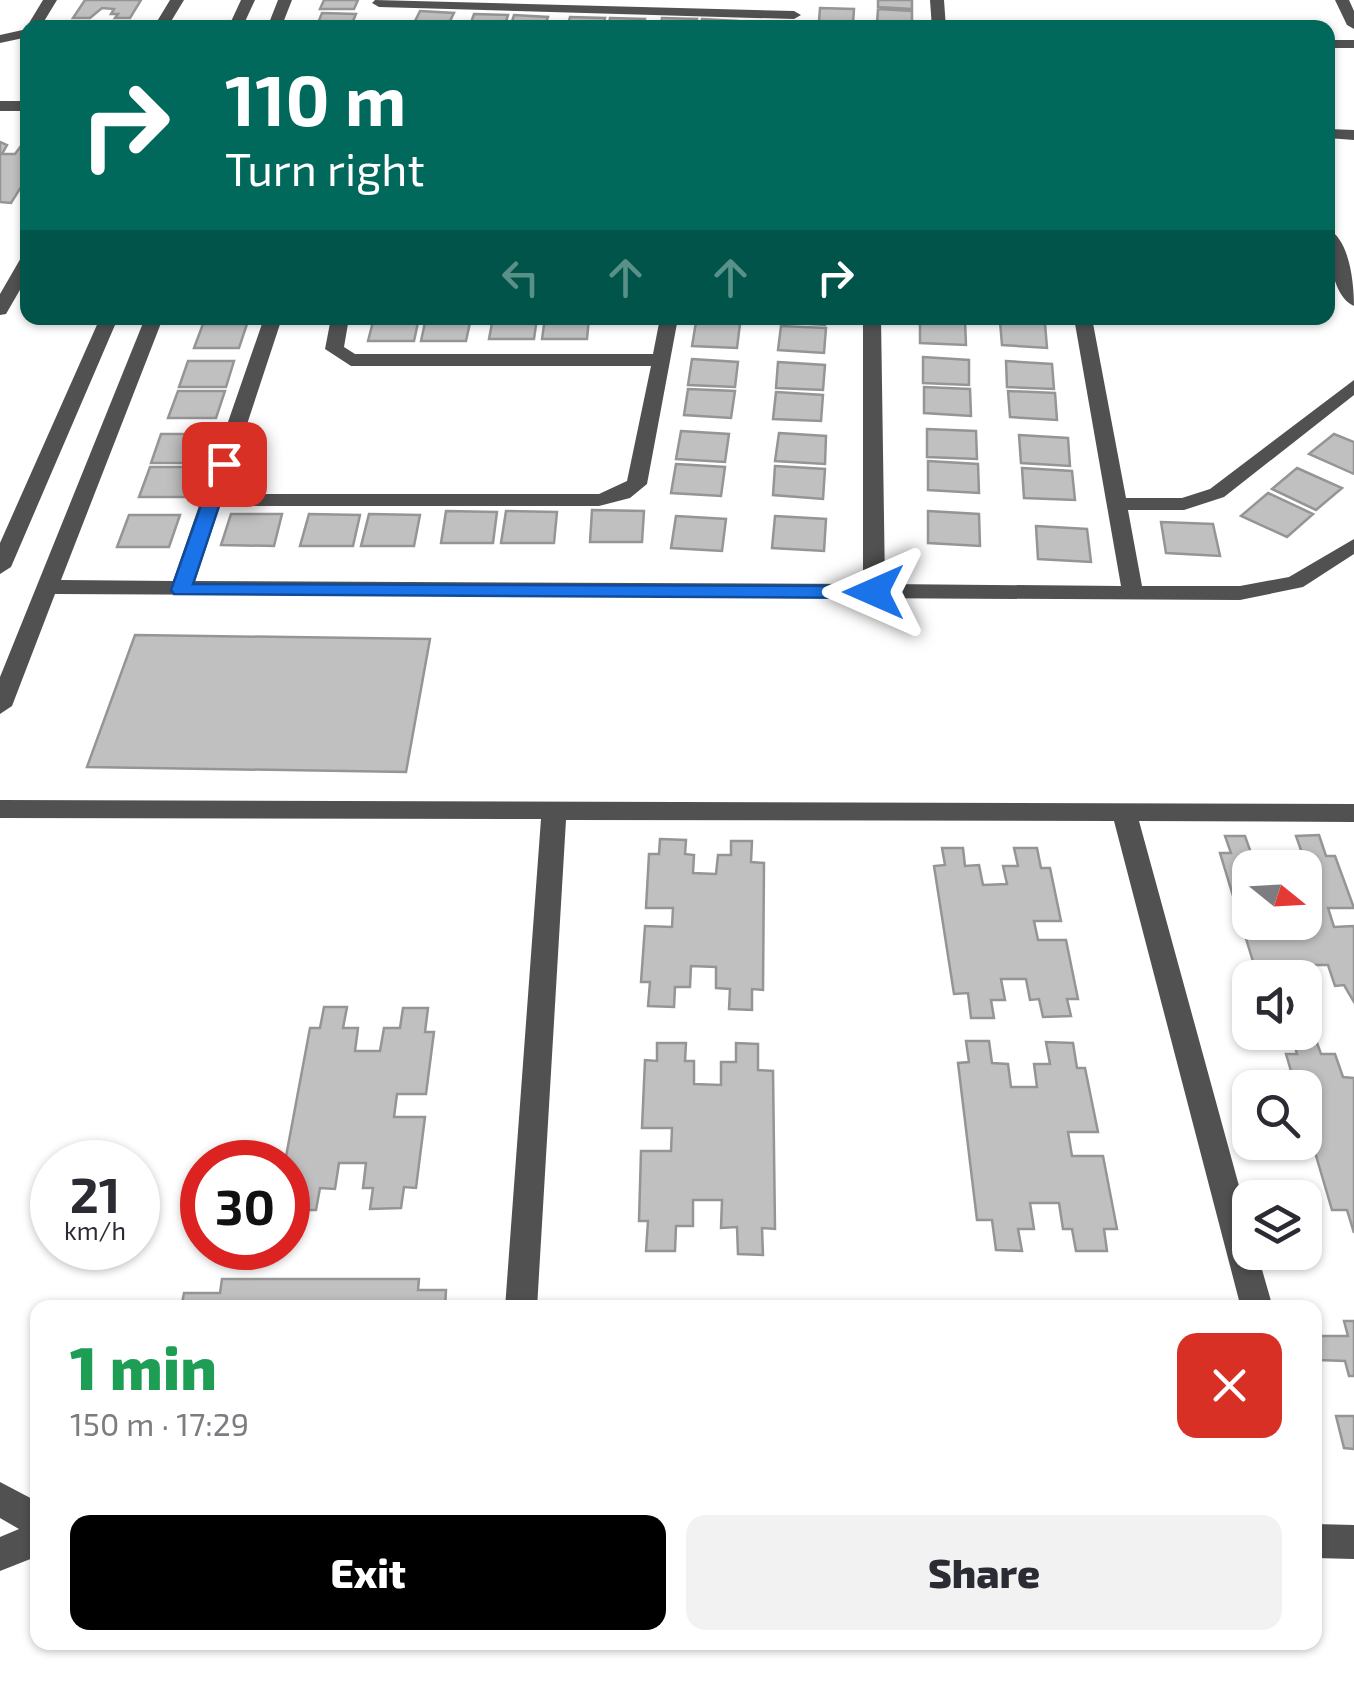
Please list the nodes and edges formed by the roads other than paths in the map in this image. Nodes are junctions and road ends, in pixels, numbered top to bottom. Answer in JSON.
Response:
{"nodes":[{"id":1,"x":1342,"y":0,"type":"edge"},
{"id":2,"x":378,"y":6,"type":"edge"},
{"id":3,"x":794,"y":14,"type":"edge"},
{"id":4,"x":1354,"y":26,"type":"edge"},
{"id":5,"x":1335,"y":252,"type":"edge"},
{"id":6,"x":20,"y":274,"type":"edge"},
{"id":7,"x":1354,"y":300,"type":"edge"},
{"id":8,"x":0,"y":310,"type":"edge"},
{"id":9,"x":106,"y":325,"type":"edge"},
{"id":10,"x":151,"y":325,"type":"edge"},
{"id":11,"x":271,"y":325,"type":"edge"},
{"id":12,"x":339,"y":325,"type":"edge"},
{"id":13,"x":668,"y":325,"type":"edge"},
{"id":14,"x":872,"y":325,"type":"edge"},
{"id":15,"x":1084,"y":325,"type":"edge"},
{"id":16,"x":661,"y":360,"type":"junction"},
{"id":17,"x":1354,"y":386,"type":"edge"},
{"id":18,"x":211,"y":500,"type":"junction"},
{"id":19,"x":1117,"y":504,"type":"junction"},
{"id":20,"x":1354,"y":545,"type":"edge"},
{"id":21,"x":0,"y":567,"type":"edge"},
{"id":22,"x":46,"y":587,"type":"junction"},
{"id":23,"x":181,"y":590,"type":"junction"},
{"id":24,"x":874,"y":592,"type":"junction"},
{"id":25,"x":1133,"y":593,"type":"junction"},
{"id":26,"x":0,"y":706,"type":"edge"},
{"id":27,"x":0,"y":809,"type":"edge"},
{"id":28,"x":554,"y":812,"type":"junction"},
{"id":29,"x":1124,"y":812,"type":"junction"},
{"id":30,"x":1354,"y":813,"type":"edge"},
{"id":31,"x":521,"y":1300,"type":"edge"},
{"id":32,"x":1255,"y":1300,"type":"edge"},
{"id":33,"x":0,"y":1499,"type":"edge"},
{"id":34,"x":30,"y":1516,"type":"edge"},
{"id":35,"x":30,"y":1541,"type":"edge"},
{"id":36,"x":0,"y":1554,"type":"edge"}],
"edges":[{"from":1,"to":4,"type":"street"},
{"from":2,"to":3,"type":"street"},
{"from":5,"to":7,"type":"street"},
{"from":6,"to":8,"type":"street"},
{"from":9,"to":21,"type":"street"},
{"from":10,"to":22,"type":"street"},
{"from":11,"to":18,"type":"street"},
{"from":12,"to":16,"type":"street"},
{"from":13,"to":16,"type":"street"},
{"from":14,"to":24,"type":"street"},
{"from":15,"to":19,"type":"street"},
{"from":16,"to":18,"type":"street"},
{"from":17,"to":19,"type":"street"},
{"from":18,"to":23,"type":"street"},
{"from":19,"to":25,"type":"street"},
{"from":20,"to":25,"type":"street"},
{"from":22,"to":23,"type":"street"},
{"from":22,"to":26,"type":"street"},
{"from":23,"to":24,"type":"street"},
{"from":24,"to":25,"type":"street"},
{"from":27,"to":28,"type":"street"},
{"from":28,"to":29,"type":"street"},
{"from":28,"to":31,"type":"street"},
{"from":29,"to":30,"type":"street"},
{"from":29,"to":32,"type":"street"},
{"from":33,"to":34,"type":"street"},
{"from":35,"to":36,"type":"street"}]}
